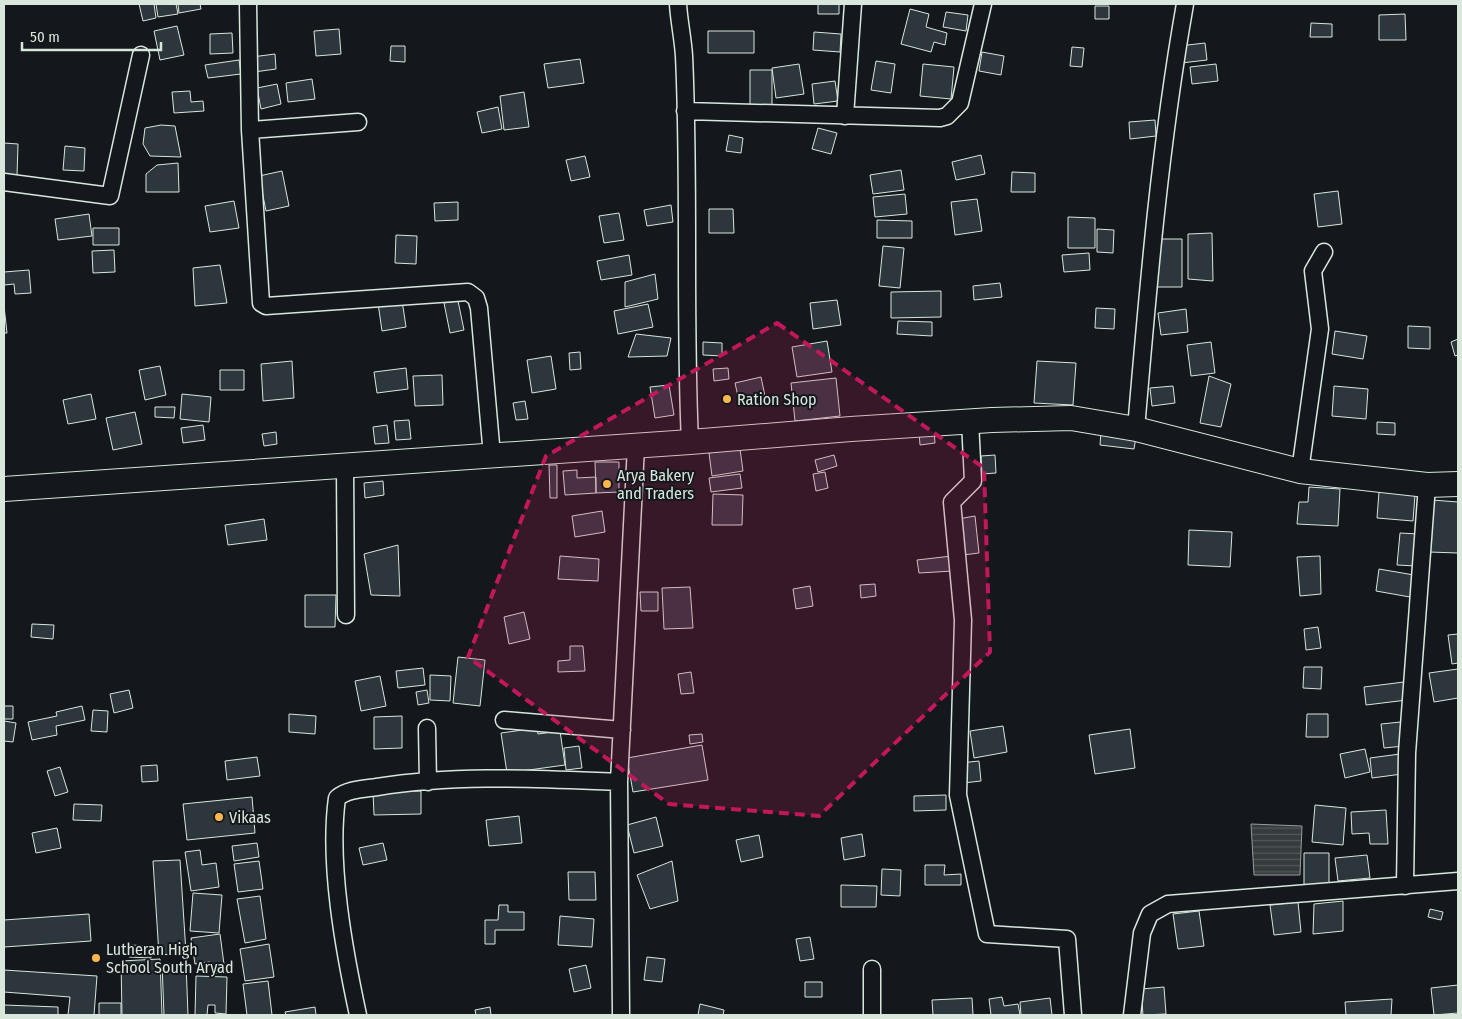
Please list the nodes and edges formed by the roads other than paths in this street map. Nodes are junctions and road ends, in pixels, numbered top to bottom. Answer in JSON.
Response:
{"nodes":[{"id":1,"x":248,"y":4,"type":"edge"},
{"id":2,"x":678,"y":4,"type":"edge"},
{"id":3,"x":853,"y":4,"type":"edge"},
{"id":4,"x":983,"y":4,"type":"edge"},
{"id":5,"x":1185,"y":4,"type":"edge"},
{"id":6,"x":141,"y":55,"type":"dead end"},
{"id":7,"x":685,"y":111,"type":"junction"},
{"id":8,"x":845,"y":116,"type":"junction"},
{"id":9,"x":358,"y":122,"type":"dead end"},
{"id":10,"x":250,"y":130,"type":"junction"},
{"id":11,"x":4,"y":182,"type":"edge"},
{"id":12,"x":1324,"y":252,"type":"dead end"},
{"id":13,"x":970,"y":421,"type":"junction"},
{"id":14,"x":1136,"y":429,"type":"junction"},
{"id":15,"x":690,"y":442,"type":"junction"},
{"id":16,"x":636,"y":446,"type":"junction"},
{"id":17,"x":492,"y":456,"type":"junction"},
{"id":18,"x":345,"y":466,"type":"junction"},
{"id":19,"x":1300,"y":471,"type":"junction"},
{"id":20,"x":1458,"y":484,"type":"edge"},
{"id":21,"x":1427,"y":485,"type":"junction"},
{"id":22,"x":4,"y":489,"type":"edge"},
{"id":23,"x":346,"y":615,"type":"dead end"},
{"id":24,"x":504,"y":720,"type":"dead end"},
{"id":25,"x":428,"y":728,"type":"dead end"},
{"id":26,"x":622,"y":730,"type":"junction"},
{"id":27,"x":428,"y":782,"type":"junction"},
{"id":28,"x":619,"y":782,"type":"junction"},
{"id":29,"x":1458,"y":881,"type":"edge"},
{"id":30,"x":1405,"y":886,"type":"junction"},
{"id":31,"x":872,"y":969,"type":"dead end"},
{"id":32,"x":358,"y":1015,"type":"edge"},
{"id":33,"x":621,"y":1015,"type":"edge"},
{"id":34,"x":872,"y":1015,"type":"edge"},
{"id":35,"x":1073,"y":1015,"type":"edge"},
{"id":36,"x":1132,"y":1015,"type":"edge"}],
"edges":[{"from":1,"to":10,"type":"street"},
{"from":2,"to":7,"type":"street"},
{"from":3,"to":8,"type":"street"},
{"from":4,"to":8,"type":"street"},
{"from":5,"to":14,"type":"street"},
{"from":6,"to":11,"type":"street"},
{"from":7,"to":8,"type":"street"},
{"from":7,"to":15,"type":"street"},
{"from":9,"to":10,"type":"street"},
{"from":10,"to":17,"type":"street"},
{"from":12,"to":19,"type":"street"},
{"from":13,"to":14,"type":"main road"},
{"from":13,"to":15,"type":"main road"},
{"from":13,"to":35,"type":"street"},
{"from":14,"to":19,"type":"main road"},
{"from":15,"to":16,"type":"main road"},
{"from":16,"to":17,"type":"main road"},
{"from":16,"to":26,"type":"street"},
{"from":17,"to":18,"type":"main road"},
{"from":18,"to":22,"type":"main road"},
{"from":18,"to":23,"type":"street"},
{"from":19,"to":21,"type":"main road"},
{"from":20,"to":21,"type":"main road"},
{"from":21,"to":30,"type":"street"},
{"from":24,"to":26,"type":"street"},
{"from":25,"to":27,"type":"street"},
{"from":26,"to":28,"type":"street"},
{"from":27,"to":28,"type":"street"},
{"from":27,"to":32,"type":"street"},
{"from":28,"to":33,"type":"street"},
{"from":29,"to":30,"type":"street"},
{"from":30,"to":36,"type":"street"},
{"from":31,"to":34,"type":"street"}]}
